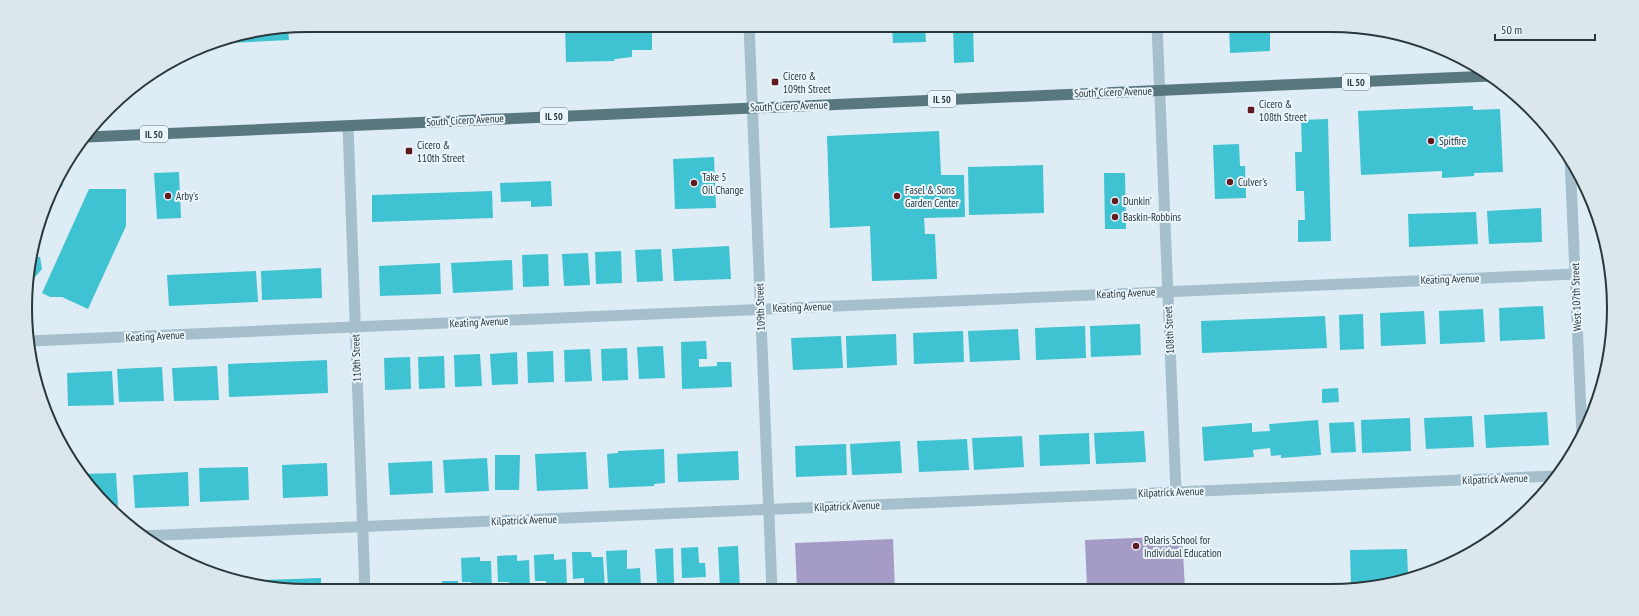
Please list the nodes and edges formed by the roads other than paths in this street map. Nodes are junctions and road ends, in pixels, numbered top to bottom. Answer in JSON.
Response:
{"nodes":[{"id":1,"x":749,"y":32,"type":"edge"},
{"id":2,"x":1157,"y":32,"type":"edge"},
{"id":3,"x":1480,"y":76,"type":"edge"},
{"id":4,"x":1160,"y":90,"type":"junction"},
{"id":5,"x":752,"y":108,"type":"junction"},
{"id":6,"x":348,"y":126,"type":"junction"},
{"id":7,"x":92,"y":137,"type":"edge"},
{"id":8,"x":1571,"y":171,"type":"edge"},
{"id":9,"x":1575,"y":274,"type":"junction"},
{"id":10,"x":1167,"y":291,"type":"junction"},
{"id":11,"x":760,"y":309,"type":"junction"},
{"id":12,"x":355,"y":327,"type":"junction"},
{"id":13,"x":34,"y":341,"type":"edge"},
{"id":14,"x":1581,"y":424,"type":"edge"},
{"id":15,"x":1550,"y":476,"type":"edge"},
{"id":16,"x":1176,"y":492,"type":"junction"},
{"id":17,"x":768,"y":509,"type":"junction"},
{"id":18,"x":362,"y":526,"type":"junction"},
{"id":19,"x":153,"y":535,"type":"edge"},
{"id":20,"x":364,"y":584,"type":"edge"},
{"id":21,"x":772,"y":584,"type":"edge"}],
"edges":[{"from":1,"to":5,"type":"street","name":"109th Street"},
{"from":2,"to":4,"type":"street","name":"108th Street"},
{"from":3,"to":4,"type":"main road","name":"South Cicero Avenue","number":"IL 50"},
{"from":4,"to":5,"type":"main road","name":"South Cicero Avenue","number":"IL 50"},
{"from":4,"to":10,"type":"street","name":"108th Street"},
{"from":5,"to":6,"type":"main road","name":"South Cicero Avenue","number":"IL 50"},
{"from":5,"to":11,"type":"street","name":"109th Street"},
{"from":6,"to":7,"type":"main road","name":"South Cicero Avenue","number":"IL 50"},
{"from":6,"to":12,"type":"street","name":"110th Street"},
{"from":8,"to":9,"type":"street","name":"West 107th Street"},
{"from":9,"to":10,"type":"street","name":"Keating Avenue"},
{"from":9,"to":14,"type":"street","name":"West 107th Street"},
{"from":10,"to":11,"type":"street","name":"Keating Avenue"},
{"from":10,"to":16,"type":"street","name":"108th Street"},
{"from":11,"to":12,"type":"street","name":"Keating Avenue"},
{"from":11,"to":17,"type":"street","name":"109th Street"},
{"from":12,"to":13,"type":"street","name":"Keating Avenue"},
{"from":12,"to":18,"type":"street","name":"110th Street"},
{"from":15,"to":16,"type":"street","name":"Kilpatrick Avenue"},
{"from":16,"to":17,"type":"street","name":"Kilpatrick Avenue"},
{"from":17,"to":18,"type":"street","name":"Kilpatrick Avenue"},
{"from":17,"to":21,"type":"street","name":"109th Street"},
{"from":18,"to":19,"type":"street","name":"Kilpatrick Avenue"},
{"from":18,"to":20,"type":"street","name":"110th Street"}]}
